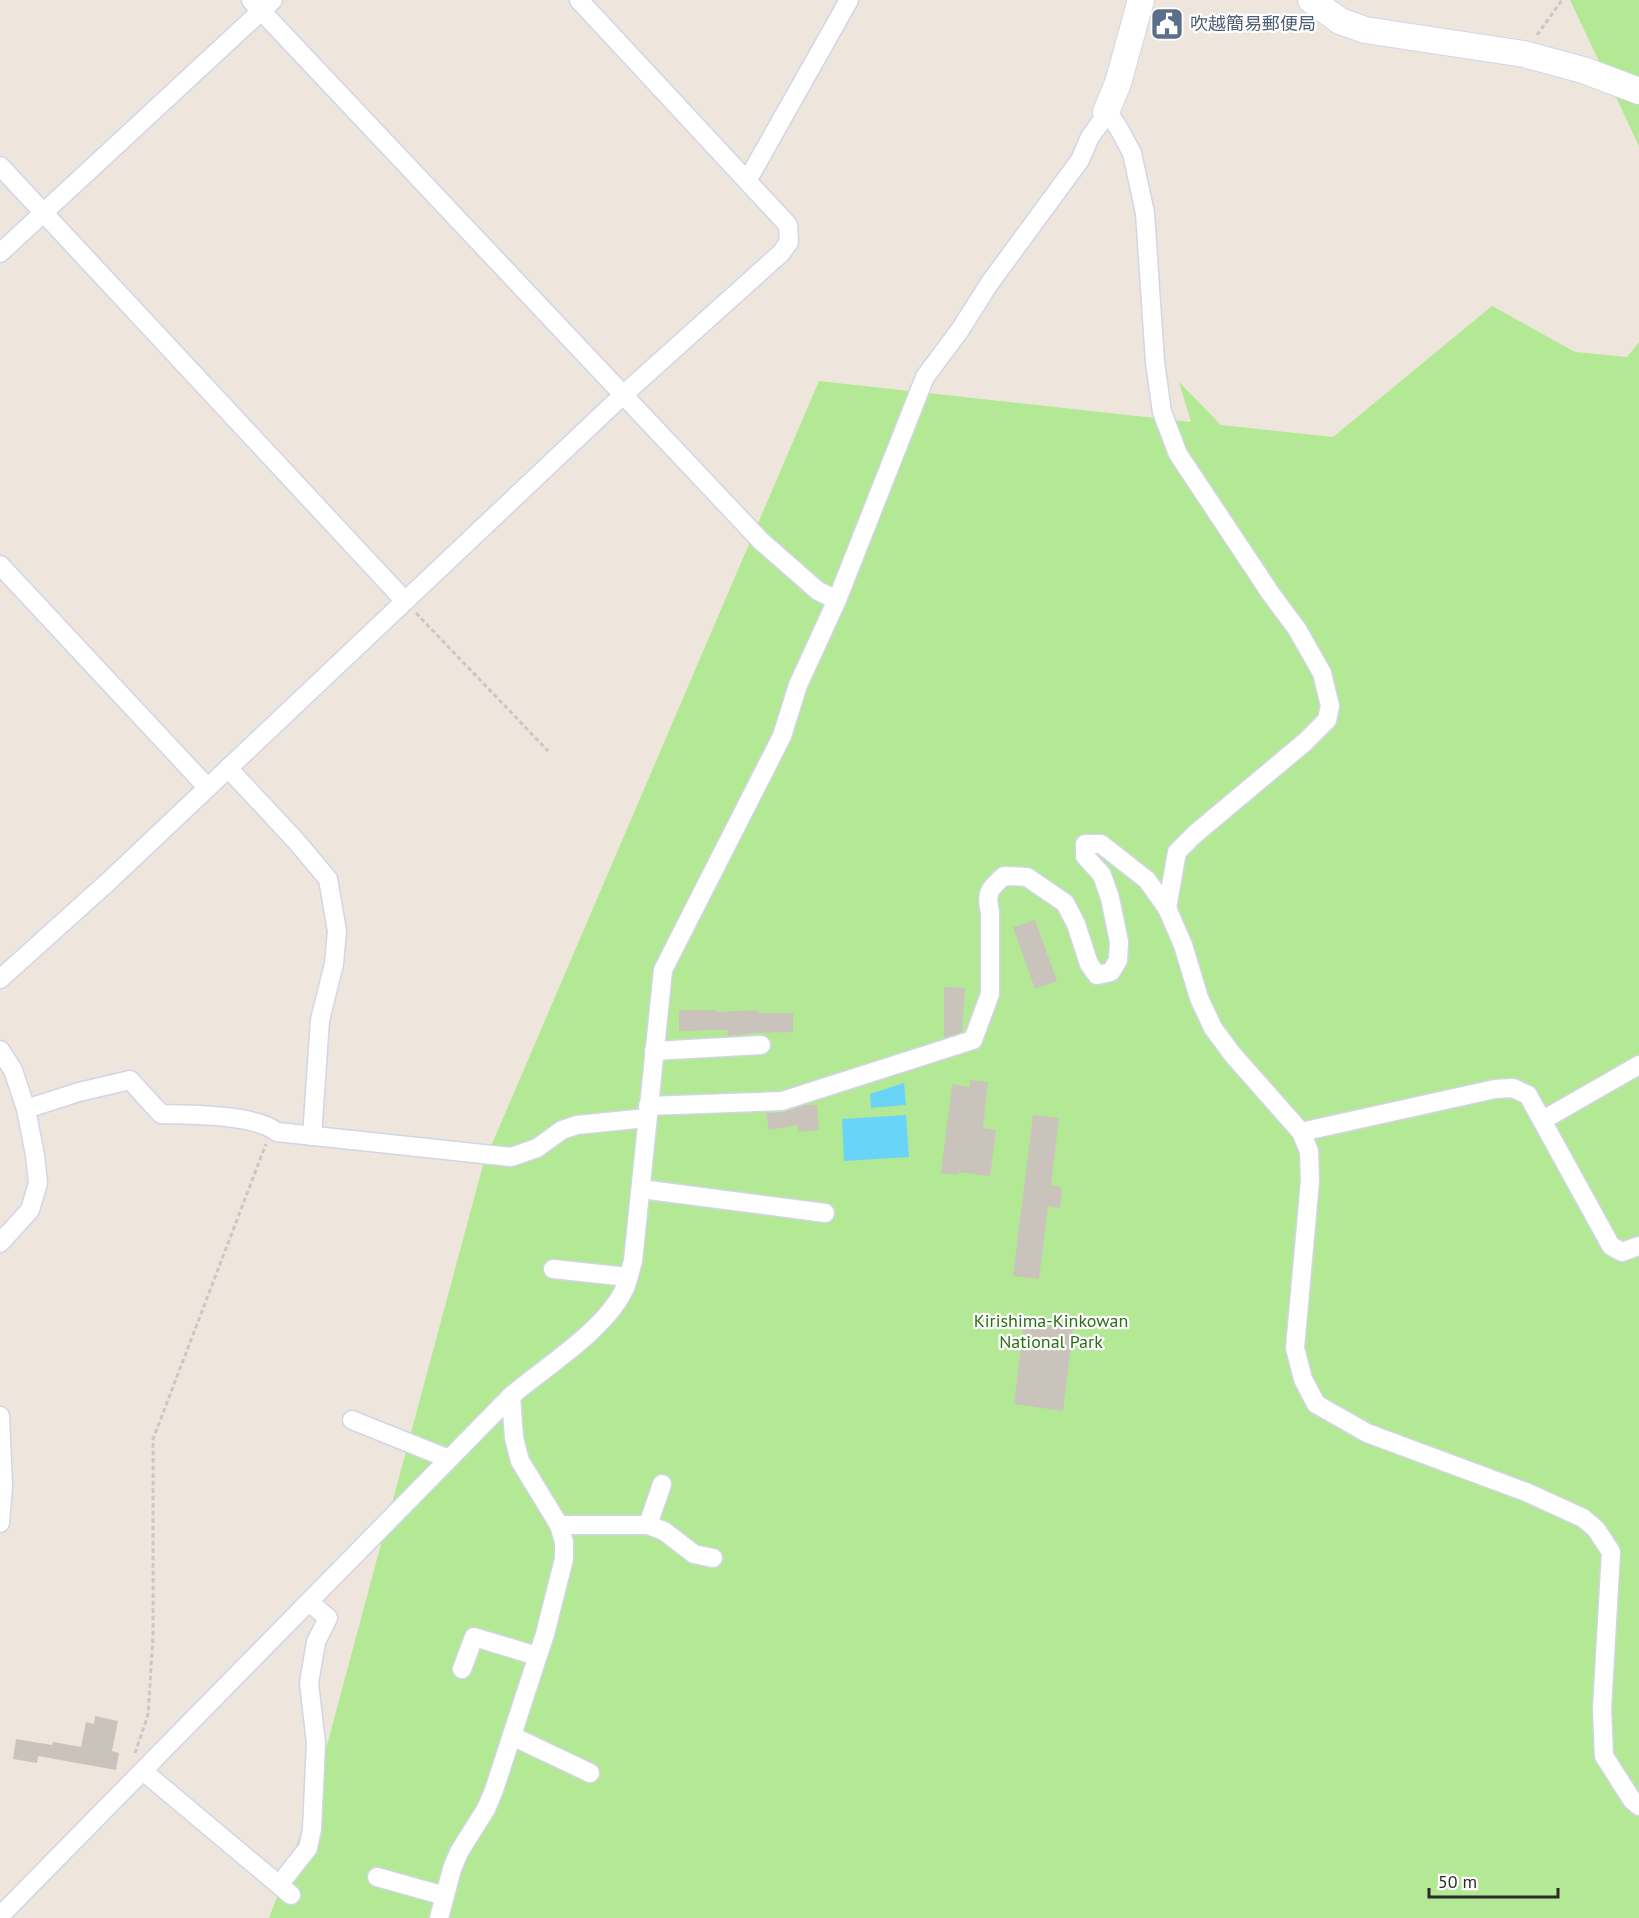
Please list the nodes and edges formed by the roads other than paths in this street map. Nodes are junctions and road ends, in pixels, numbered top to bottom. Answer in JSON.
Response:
{"nodes":[{"id":1,"x":579,"y":0,"type":"edge"},
{"id":2,"x":849,"y":0,"type":"edge"},
{"id":3,"x":1142,"y":0,"type":"edge"},
{"id":4,"x":1311,"y":0,"type":"edge"},
{"id":5,"x":262,"y":4,"type":"edge"},
{"id":6,"x":1639,"y":92,"type":"edge"},
{"id":7,"x":1106,"y":112,"type":"junction"},
{"id":8,"x":0,"y":166,"type":"edge"},
{"id":9,"x":747,"y":181,"type":"junction"},
{"id":10,"x":44,"y":212,"type":"junction"},
{"id":11,"x":0,"y":253,"type":"edge"},
{"id":12,"x":623,"y":395,"type":"junction"},
{"id":13,"x":0,"y":565,"type":"edge"},
{"id":14,"x":837,"y":600,"type":"junction"},
{"id":15,"x":405,"y":601,"type":"junction"},
{"id":16,"x":228,"y":768,"type":"junction"},
{"id":17,"x":207,"y":787,"type":"junction"},
{"id":18,"x":1167,"y":908,"type":"junction"},
{"id":19,"x":2,"y":974,"type":"edge"},
{"id":20,"x":761,"y":1045,"type":"dead end"},
{"id":21,"x":0,"y":1050,"type":"edge"},
{"id":22,"x":654,"y":1051,"type":"junction"},
{"id":23,"x":1639,"y":1065,"type":"edge"},
{"id":24,"x":26,"y":1109,"type":"junction"},
{"id":25,"x":647,"y":1112,"type":"junction"},
{"id":26,"x":1543,"y":1120,"type":"junction"},
{"id":27,"x":1301,"y":1132,"type":"junction"},
{"id":28,"x":312,"y":1136,"type":"junction"},
{"id":29,"x":641,"y":1189,"type":"junction"},
{"id":30,"x":825,"y":1213,"type":"dead end"},
{"id":31,"x":0,"y":1243,"type":"edge"},
{"id":32,"x":1639,"y":1246,"type":"edge"},
{"id":33,"x":553,"y":1269,"type":"dead end"},
{"id":34,"x":628,"y":1277,"type":"junction"},
{"id":35,"x":511,"y":1396,"type":"junction"},
{"id":36,"x":0,"y":1416,"type":"edge"},
{"id":37,"x":352,"y":1420,"type":"dead end"},
{"id":38,"x":449,"y":1459,"type":"junction"},
{"id":39,"x":662,"y":1484,"type":"dead end"},
{"id":40,"x":0,"y":1523,"type":"edge"},
{"id":41,"x":559,"y":1525,"type":"junction"},
{"id":42,"x":648,"y":1525,"type":"junction"},
{"id":43,"x":713,"y":1558,"type":"dead end"},
{"id":44,"x":309,"y":1602,"type":"junction"},
{"id":45,"x":537,"y":1656,"type":"junction"},
{"id":46,"x":462,"y":1669,"type":"dead end"},
{"id":47,"x":512,"y":1736,"type":"junction"},
{"id":48,"x":590,"y":1773,"type":"dead end"},
{"id":49,"x":140,"y":1774,"type":"junction"},
{"id":50,"x":1639,"y":1806,"type":"edge"},
{"id":51,"x":377,"y":1877,"type":"dead end"},
{"id":52,"x":445,"y":1896,"type":"junction"},
{"id":53,"x":0,"y":1916,"type":"edge"},
{"id":54,"x":439,"y":1918,"type":"edge"}],
"edges":[{"from":1,"to":9,"type":"street"},
{"from":2,"to":9,"type":"street"},
{"from":3,"to":7,"type":"street"},
{"from":4,"to":6,"type":"street"},
{"from":5,"to":10,"type":"street"},
{"from":5,"to":12,"type":"street"},
{"from":7,"to":14,"type":"street"},
{"from":7,"to":18,"type":"street"},
{"from":8,"to":10,"type":"street"},
{"from":9,"to":12,"type":"street"},
{"from":10,"to":11,"type":"street"},
{"from":10,"to":15,"type":"street"},
{"from":12,"to":14,"type":"street"},
{"from":12,"to":15,"type":"street"},
{"from":13,"to":17,"type":"street"},
{"from":14,"to":22,"type":"street"},
{"from":15,"to":16,"type":"street"},
{"from":16,"to":17,"type":"street"},
{"from":16,"to":28,"type":"street"},
{"from":17,"to":19,"type":"street"},
{"from":18,"to":25,"type":"street"},
{"from":18,"to":27,"type":"street"},
{"from":20,"to":22,"type":"street"},
{"from":21,"to":24,"type":"street"},
{"from":22,"to":25,"type":"street"},
{"from":23,"to":26,"type":"street"},
{"from":24,"to":28,"type":"street"},
{"from":24,"to":31,"type":"street"},
{"from":25,"to":28,"type":"street"},
{"from":25,"to":29,"type":"street"},
{"from":26,"to":27,"type":"street"},
{"from":26,"to":32,"type":"street"},
{"from":27,"to":50,"type":"street"},
{"from":29,"to":30,"type":"street"},
{"from":29,"to":34,"type":"street"},
{"from":33,"to":34,"type":"street"},
{"from":34,"to":35,"type":"street"},
{"from":35,"to":38,"type":"street"},
{"from":35,"to":41,"type":"street"},
{"from":36,"to":40,"type":"street"},
{"from":37,"to":38,"type":"street"},
{"from":38,"to":44,"type":"street"},
{"from":39,"to":42,"type":"street"},
{"from":41,"to":42,"type":"street"},
{"from":41,"to":45,"type":"street"},
{"from":42,"to":43,"type":"street"},
{"from":44,"to":49,"type":"street"},
{"from":44,"to":49,"type":"street"},
{"from":45,"to":46,"type":"street"},
{"from":45,"to":47,"type":"street"},
{"from":47,"to":48,"type":"street"},
{"from":47,"to":52,"type":"street"},
{"from":49,"to":53,"type":"street"},
{"from":51,"to":52,"type":"street"},
{"from":52,"to":54,"type":"street"}]}
